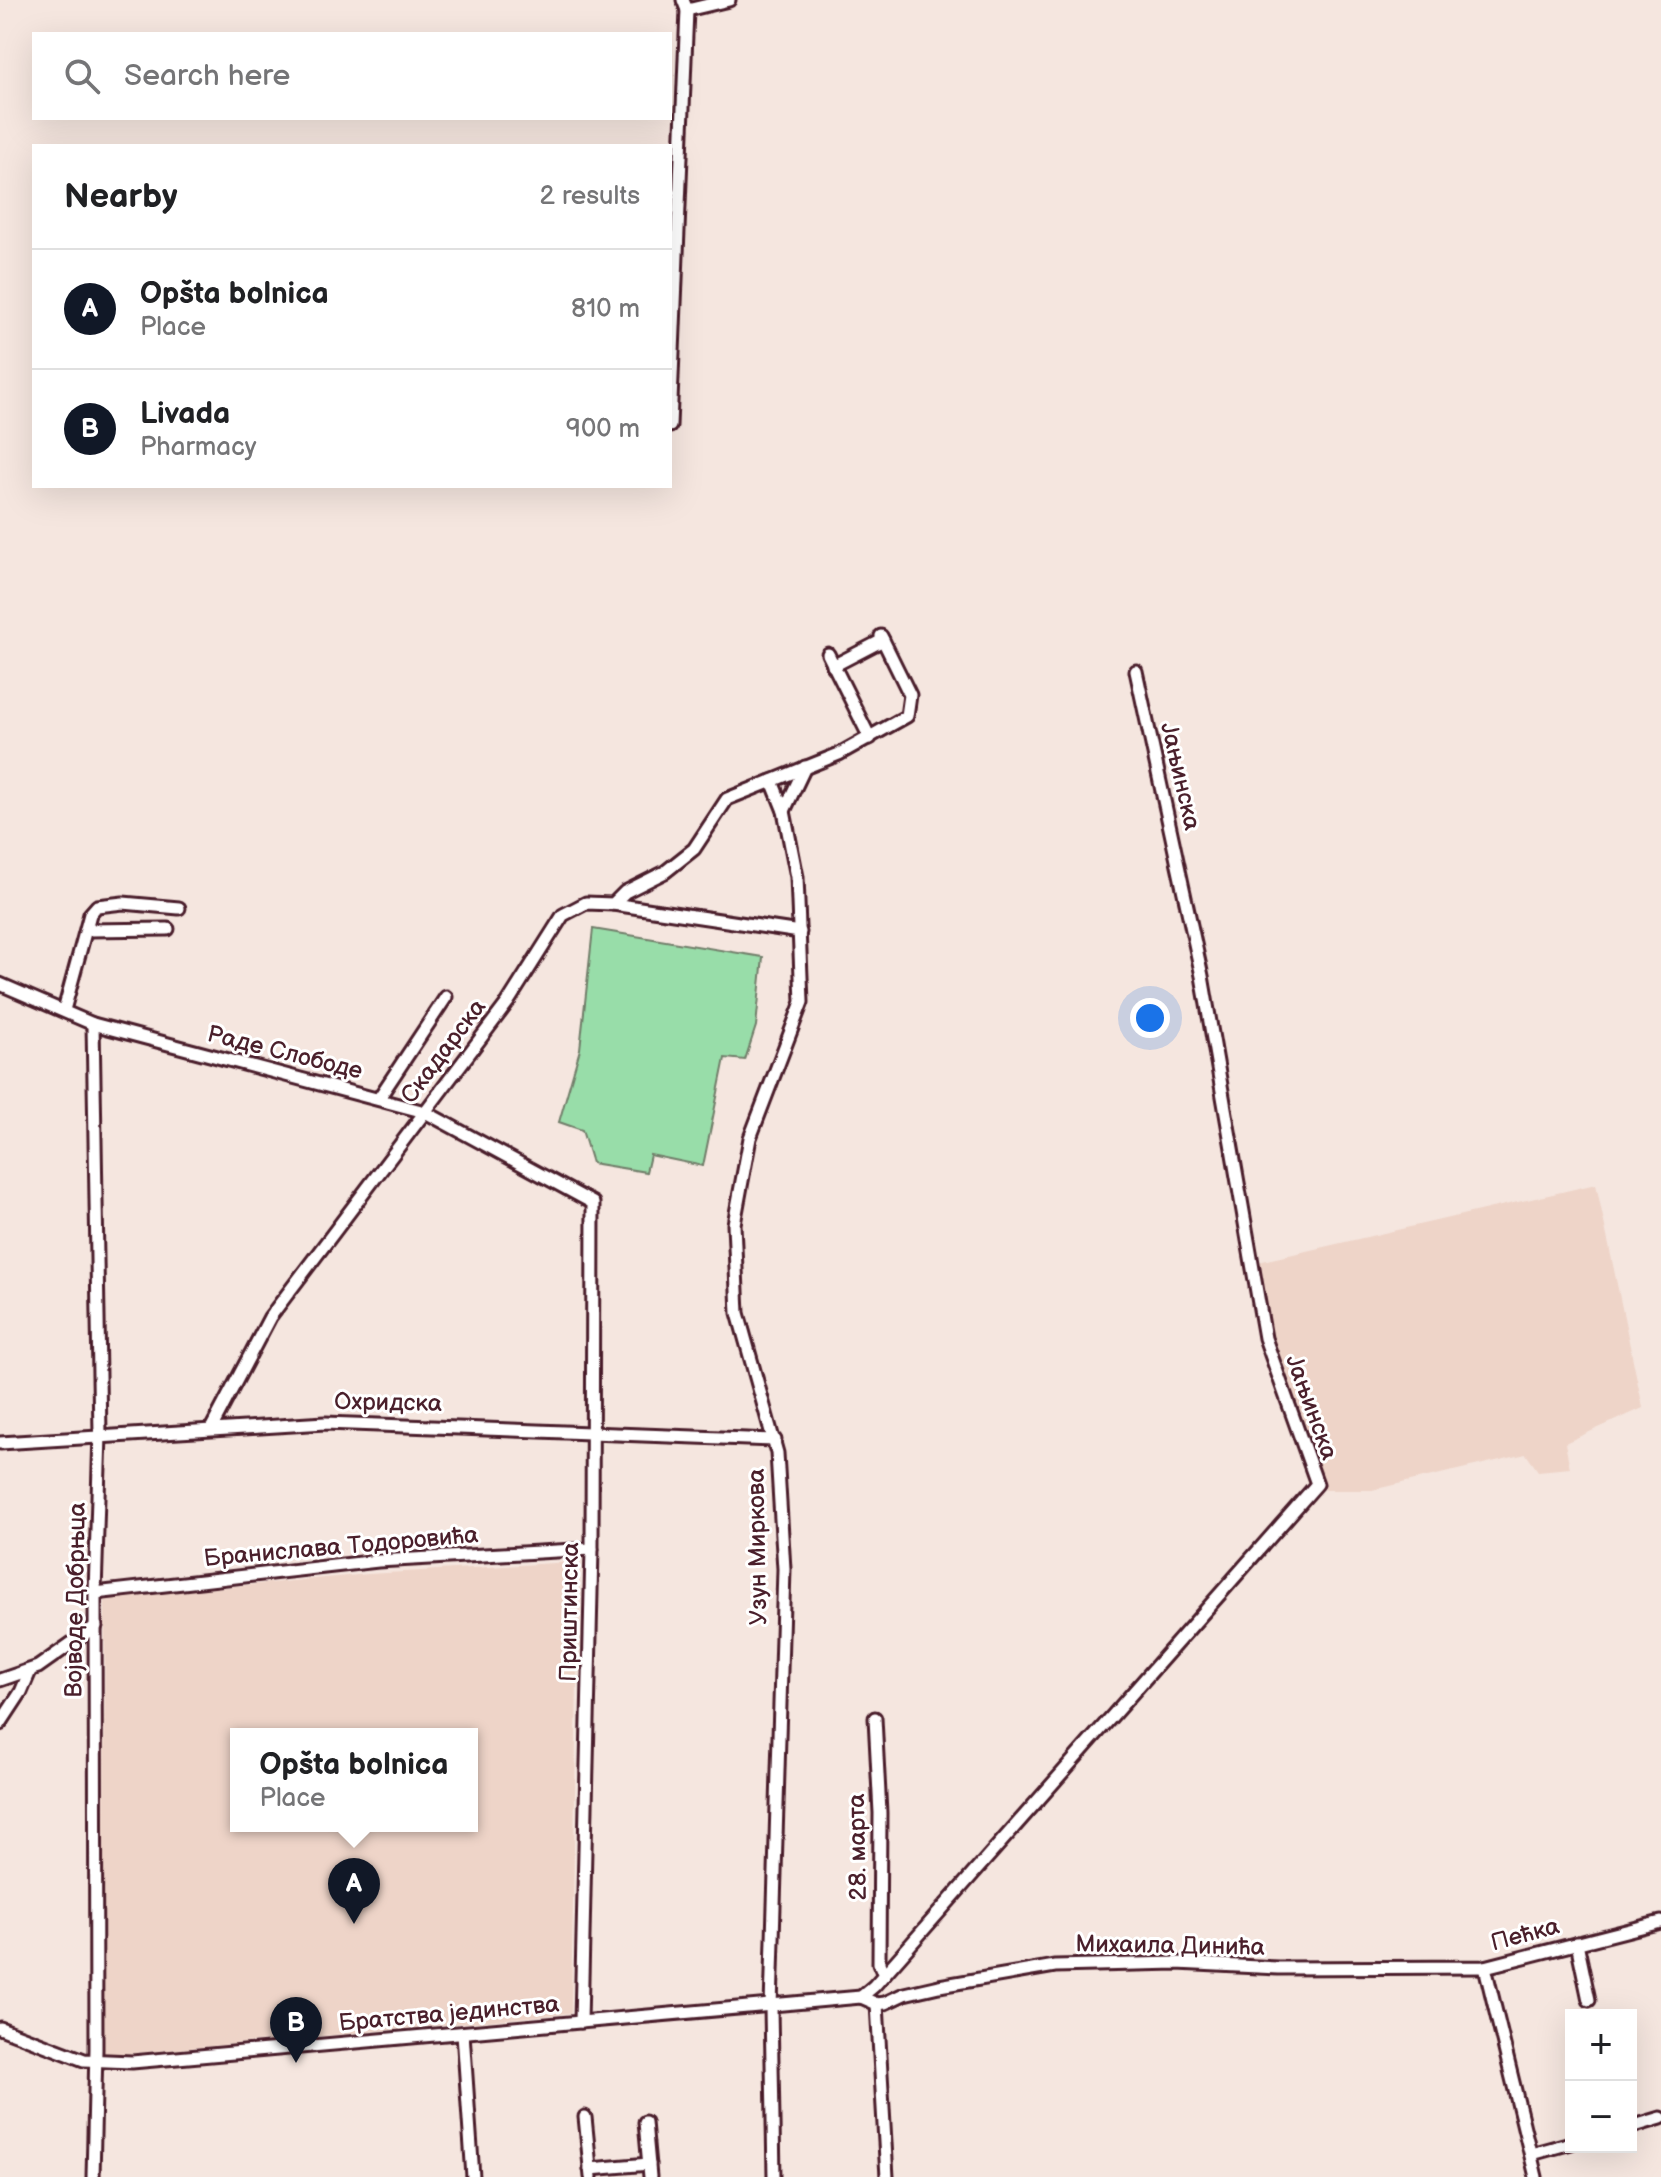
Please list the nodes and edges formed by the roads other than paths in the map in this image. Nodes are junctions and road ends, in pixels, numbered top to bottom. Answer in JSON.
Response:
{"nodes":[{"id":1,"x":729,"y":0,"type":"edge"},
{"id":2,"x":685,"y":5,"type":"edge"},
{"id":3,"x":672,"y":370,"type":"edge"},
{"id":4,"x":1136,"y":671,"type":"dead end"},
{"id":5,"x":870,"y":738,"type":"junction"},
{"id":6,"x":805,"y":767,"type":"junction"},
{"id":7,"x":772,"y":781,"type":"junction"},
{"id":8,"x":784,"y":811,"type":"junction"},
{"id":9,"x":613,"y":904,"type":"junction"},
{"id":10,"x":179,"y":908,"type":"dead end"},
{"id":11,"x":168,"y":929,"type":"dead end"},
{"id":12,"x":87,"y":930,"type":"junction"},
{"id":13,"x":800,"y":932,"type":"junction"},
{"id":14,"x":0,"y":984,"type":"edge"},
{"id":15,"x":446,"y":997,"type":"dead end"},
{"id":16,"x":64,"y":1010,"type":"junction"},
{"id":17,"x":93,"y":1024,"type":"junction"},
{"id":18,"x":379,"y":1098,"type":"junction"},
{"id":19,"x":425,"y":1112,"type":"junction"},
{"id":20,"x":593,"y":1203,"type":"joint"},
{"id":21,"x":211,"y":1429,"type":"junction"},
{"id":22,"x":100,"y":1434,"type":"junction"},
{"id":23,"x":593,"y":1435,"type":"junction"},
{"id":24,"x":775,"y":1440,"type":"junction"},
{"id":25,"x":0,"y":1443,"type":"edge"},
{"id":26,"x":592,"y":1549,"type":"junction"},
{"id":27,"x":95,"y":1593,"type":"junction"},
{"id":28,"x":96,"y":1626,"type":"junction"},
{"id":29,"x":30,"y":1671,"type":"junction"},
{"id":30,"x":0,"y":1680,"type":"edge"},
{"id":31,"x":875,"y":1718,"type":"dead end"},
{"id":32,"x":0,"y":1724,"type":"edge"},
{"id":33,"x":1661,"y":1922,"type":"edge"},
{"id":34,"x":1577,"y":1943,"type":"junction"},
{"id":35,"x":1485,"y":1967,"type":"junction"},
{"id":36,"x":884,"y":1975,"type":"junction"},
{"id":37,"x":861,"y":1997,"type":"junction"},
{"id":38,"x":1589,"y":2000,"type":"dead end"},
{"id":39,"x":877,"y":2004,"type":"junction"},
{"id":40,"x":771,"y":2007,"type":"junction"},
{"id":41,"x":581,"y":2022,"type":"junction"},
{"id":42,"x":0,"y":2028,"type":"edge"},
{"id":43,"x":463,"y":2033,"type":"junction"},
{"id":44,"x":96,"y":2063,"type":"junction"},
{"id":45,"x":585,"y":2117,"type":"dead end"},
{"id":46,"x":1661,"y":2118,"type":"edge"},
{"id":47,"x":645,"y":2122,"type":"dead end"},
{"id":48,"x":1637,"y":2125,"type":"edge"},
{"id":49,"x":1565,"y":2145,"type":"edge"},
{"id":50,"x":1531,"y":2154,"type":"junction"},
{"id":51,"x":649,"y":2171,"type":"edge"},
{"id":52,"x":590,"y":2173,"type":"edge"},
{"id":53,"x":93,"y":2177,"type":"edge"},
{"id":54,"x":473,"y":2177,"type":"edge"},
{"id":55,"x":774,"y":2177,"type":"edge"},
{"id":56,"x":887,"y":2177,"type":"edge"},
{"id":57,"x":1536,"y":2177,"type":"edge"}],
"edges":[{"from":1,"to":2,"type":"street"},
{"from":2,"to":3,"type":"street"},
{"from":4,"to":36,"type":"street","name":"Јањинска"},
{"from":5,"to":5,"type":"street","name":"Скадарска"},
{"from":5,"to":6,"type":"street","name":"Скадарска"},
{"from":6,"to":7,"type":"street","name":"Скадарска"},
{"from":6,"to":8,"type":"street"},
{"from":7,"to":8,"type":"street","name":"Узун Миркова"},
{"from":7,"to":9,"type":"street","name":"Скадарска"},
{"from":8,"to":13,"type":"street","name":"Узун Миркова"},
{"from":9,"to":13,"type":"street"},
{"from":9,"to":19,"type":"street","name":"Скадарска"},
{"from":10,"to":12,"type":"street"},
{"from":11,"to":12,"type":"street"},
{"from":12,"to":16,"type":"street"},
{"from":13,"to":24,"type":"street","name":"Узун Миркова"},
{"from":14,"to":16,"type":"street","name":"Раде Слободе"},
{"from":15,"to":18,"type":"street"},
{"from":16,"to":17,"type":"street","name":"Раде Слободе"},
{"from":17,"to":18,"type":"street","name":"Раде Слободе"},
{"from":17,"to":22,"type":"street","name":"Војводе Добрњца"},
{"from":18,"to":19,"type":"street","name":"Раде Слободе"},
{"from":19,"to":20,"type":"street","name":"Раде Слободе"},
{"from":19,"to":21,"type":"street","name":"Скадарска"},
{"from":20,"to":23,"type":"street","name":"Приштинска"},
{"from":21,"to":22,"type":"street","name":"Охридска"},
{"from":21,"to":23,"type":"street","name":"Охридска"},
{"from":22,"to":25,"type":"street","name":"Охридска"},
{"from":22,"to":27,"type":"street","name":"Војводе Добрњца"},
{"from":23,"to":24,"type":"street","name":"Охридска"},
{"from":23,"to":26,"type":"street","name":"Приштинска"},
{"from":24,"to":40,"type":"street","name":"Узун Миркова"},
{"from":26,"to":27,"type":"street","name":"Бранислава Тодоровића"},
{"from":26,"to":41,"type":"street","name":"Приштинска"},
{"from":27,"to":28,"type":"street","name":"Војводе Добрњца"},
{"from":28,"to":29,"type":"street"},
{"from":28,"to":44,"type":"street","name":"Војводе Добрњца"},
{"from":29,"to":30,"type":"street"},
{"from":29,"to":32,"type":"street"},
{"from":31,"to":36,"type":"street","name":"28. марта"},
{"from":33,"to":34,"type":"street","name":"Пећка"},
{"from":34,"to":35,"type":"street","name":"Пећка"},
{"from":34,"to":38,"type":"street","name":"Пећка"},
{"from":35,"to":39,"type":"street","name":"Михаила Динића"},
{"from":35,"to":50,"type":"street"},
{"from":36,"to":37,"type":"street","name":"Јањинска"},
{"from":37,"to":39,"type":"street"},
{"from":37,"to":40,"type":"street","name":"Братства јединства"},
{"from":39,"to":56,"type":"street"},
{"from":40,"to":41,"type":"street","name":"Братства јединства"},
{"from":40,"to":55,"type":"street","name":"Узун Миркова"},
{"from":41,"to":43,"type":"street","name":"Братства јединства"},
{"from":42,"to":44,"type":"street","name":"Братства јединства"},
{"from":43,"to":44,"type":"street","name":"Братства јединства"},
{"from":43,"to":54,"type":"street"},
{"from":44,"to":53,"type":"street","name":"Војводе Добрњца"},
{"from":45,"to":52,"type":"street"},
{"from":46,"to":48,"type":"street"},
{"from":47,"to":51,"type":"street"},
{"from":49,"to":50,"type":"street"},
{"from":50,"to":57,"type":"street"},
{"from":51,"to":52,"type":"street"}]}
